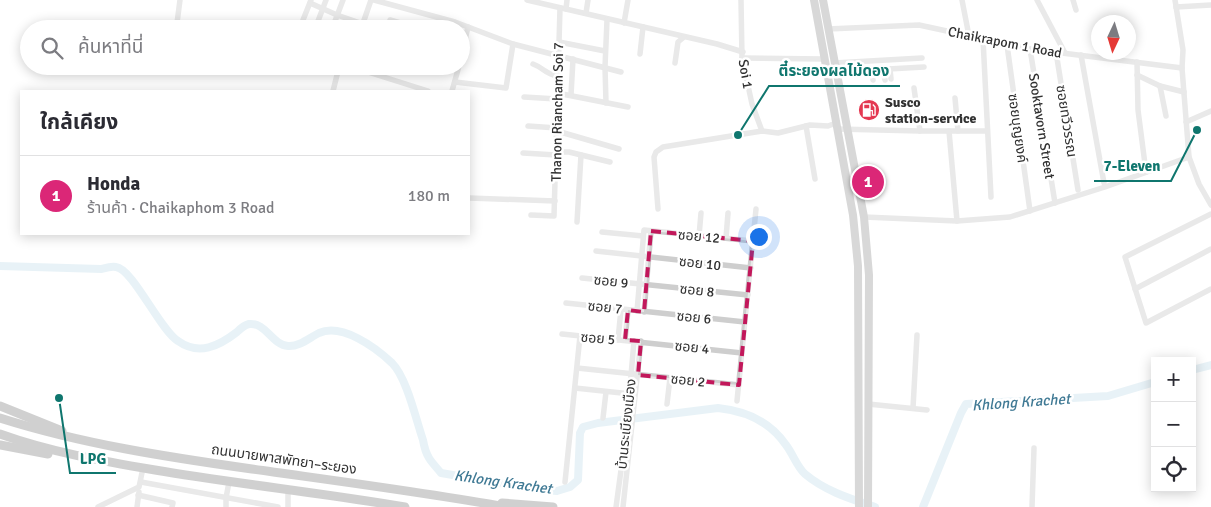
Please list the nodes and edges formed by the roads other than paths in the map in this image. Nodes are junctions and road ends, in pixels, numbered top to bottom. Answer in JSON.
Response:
{"nodes":[{"id":1,"x":180,"y":0,"type":"edge"},
{"id":2,"x":326,"y":0,"type":"edge"},
{"id":3,"x":343,"y":0,"type":"edge"},
{"id":4,"x":371,"y":0,"type":"edge"},
{"id":5,"x":374,"y":0,"type":"edge"},
{"id":6,"x":527,"y":0,"type":"edge"},
{"id":7,"x":566,"y":0,"type":"edge"},
{"id":8,"x":588,"y":0,"type":"edge"},
{"id":9,"x":628,"y":0,"type":"edge"},
{"id":10,"x":741,"y":0,"type":"edge"},
{"id":11,"x":814,"y":0,"type":"edge"},
{"id":12,"x":823,"y":0,"type":"edge"},
{"id":13,"x":962,"y":0,"type":"edge"},
{"id":14,"x":1037,"y":0,"type":"edge"},
{"id":15,"x":1073,"y":0,"type":"edge"},
{"id":16,"x":311,"y":1,"type":"edge"},
{"id":17,"x":1175,"y":3,"type":"edge"},
{"id":18,"x":1211,"y":5,"type":"edge"},
{"id":19,"x":323,"y":9,"type":"junction"},
{"id":20,"x":563,"y":9,"type":"junction"},
{"id":21,"x":1076,"y":10,"type":"dead end"},
{"id":22,"x":586,"y":13,"type":"junction"},
{"id":23,"x":338,"y":15,"type":"junction"},
{"id":24,"x":177,"y":20,"type":"edge"},
{"id":25,"x":303,"y":20,"type":"dead end"},
{"id":26,"x":319,"y":20,"type":"edge"},
{"id":27,"x":336,"y":20,"type":"edge"},
{"id":28,"x":348,"y":20,"type":"edge"},
{"id":29,"x":364,"y":20,"type":"edge"},
{"id":30,"x":448,"y":20,"type":"edge"},
{"id":31,"x":607,"y":20,"type":"junction"},
{"id":32,"x":624,"y":23,"type":"junction"},
{"id":33,"x":470,"y":28,"type":"edge"},
{"id":34,"x":644,"y":28,"type":"junction"},
{"id":35,"x":828,"y":29,"type":"junction"},
{"id":36,"x":684,"y":36,"type":"junction"},
{"id":37,"x":969,"y":36,"type":"junction"},
{"id":38,"x":983,"y":40,"type":"junction"},
{"id":39,"x":559,"y":42,"type":"junction"},
{"id":40,"x":513,"y":44,"type":"junction"},
{"id":41,"x":1007,"y":45,"type":"junction"},
{"id":42,"x":1030,"y":49,"type":"junction"},
{"id":43,"x":605,"y":51,"type":"junction"},
{"id":44,"x":1056,"y":52,"type":"junction"},
{"id":45,"x":1065,"y":53,"type":"junction"},
{"id":46,"x":640,"y":54,"type":"dead end"},
{"id":47,"x":742,"y":55,"type":"junction"},
{"id":48,"x":1081,"y":55,"type":"junction"},
{"id":49,"x":558,"y":56,"type":"junction"},
{"id":50,"x":922,"y":58,"type":"dead end"},
{"id":51,"x":573,"y":59,"type":"junction"},
{"id":52,"x":823,"y":59,"type":"junction"},
{"id":53,"x":904,"y":59,"type":"junction"},
{"id":54,"x":1137,"y":62,"type":"junction"},
{"id":55,"x":675,"y":63,"type":"dead end"},
{"id":56,"x":834,"y":63,"type":"junction"},
{"id":57,"x":534,"y":64,"type":"dead end"},
{"id":58,"x":605,"y":67,"type":"junction"},
{"id":59,"x":924,"y":67,"type":"dead end"},
{"id":60,"x":904,"y":68,"type":"junction"},
{"id":61,"x":1182,"y":68,"type":"junction"},
{"id":62,"x":887,"y":69,"type":"junction"},
{"id":63,"x":872,"y":70,"type":"junction"},
{"id":64,"x":621,"y":72,"type":"dead end"},
{"id":65,"x":836,"y":72,"type":"junction"},
{"id":66,"x":338,"y":75,"type":"edge"},
{"id":67,"x":377,"y":75,"type":"edge"},
{"id":68,"x":457,"y":75,"type":"edge"},
{"id":69,"x":1137,"y":75,"type":"junction"},
{"id":70,"x":557,"y":76,"type":"junction"},
{"id":71,"x":888,"y":79,"type":"dead end"},
{"id":72,"x":873,"y":80,"type":"dead end"},
{"id":73,"x":455,"y":82,"type":"junction"},
{"id":74,"x":1160,"y":86,"type":"junction"},
{"id":75,"x":914,"y":88,"type":"dead end"},
{"id":76,"x":333,"y":90,"type":"edge"},
{"id":77,"x":425,"y":90,"type":"edge"},
{"id":78,"x":452,"y":90,"type":"edge"},
{"id":79,"x":1184,"y":92,"type":"junction"},
{"id":80,"x":571,"y":95,"type":"junction"},
{"id":81,"x":557,"y":96,"type":"junction"},
{"id":82,"x":524,"y":97,"type":"dead end"},
{"id":83,"x":955,"y":98,"type":"dead end"},
{"id":84,"x":606,"y":103,"type":"junction"},
{"id":85,"x":628,"y":107,"type":"dead end"},
{"id":86,"x":1211,"y":111,"type":"edge"},
{"id":87,"x":1166,"y":116,"type":"dead end"},
{"id":88,"x":1186,"y":122,"type":"junction"},
{"id":89,"x":528,"y":126,"type":"dead end"},
{"id":90,"x":806,"y":126,"type":"junction"},
{"id":91,"x":836,"y":126,"type":"junction"},
{"id":92,"x":557,"y":129,"type":"junction"},
{"id":93,"x":848,"y":129,"type":"junction"},
{"id":94,"x":762,"y":131,"type":"junction"},
{"id":95,"x":920,"y":131,"type":"junction"},
{"id":96,"x":949,"y":131,"type":"junction"},
{"id":97,"x":958,"y":131,"type":"junction"},
{"id":98,"x":987,"y":131,"type":"junction"},
{"id":99,"x":619,"y":149,"type":"dead end"},
{"id":100,"x":523,"y":153,"type":"dead end"},
{"id":101,"x":556,"y":153,"type":"junction"},
{"id":102,"x":580,"y":155,"type":"junction"},
{"id":103,"x":1189,"y":157,"type":"junction"},
{"id":104,"x":610,"y":162,"type":"dead end"},
{"id":105,"x":1146,"y":172,"type":"junction"},
{"id":106,"x":815,"y":179,"type":"dead end"},
{"id":107,"x":1104,"y":183,"type":"dead end"},
{"id":108,"x":1078,"y":190,"type":"dead end"},
{"id":109,"x":991,"y":197,"type":"dead end"},
{"id":110,"x":470,"y":198,"type":"edge"},
{"id":111,"x":555,"y":201,"type":"junction"},
{"id":112,"x":1055,"y":203,"type":"junction"},
{"id":113,"x":1211,"y":205,"type":"edge"},
{"id":114,"x":756,"y":209,"type":"dead end"},
{"id":115,"x":658,"y":210,"type":"dead end"},
{"id":116,"x":1030,"y":211,"type":"junction"},
{"id":117,"x":701,"y":213,"type":"dead end"},
{"id":118,"x":728,"y":213,"type":"dead end"},
{"id":119,"x":1211,"y":214,"type":"edge"},
{"id":120,"x":531,"y":216,"type":"dead end"},
{"id":121,"x":864,"y":217,"type":"junction"},
{"id":122,"x":957,"y":221,"type":"junction"},
{"id":123,"x":577,"y":222,"type":"dead end"},
{"id":124,"x":651,"y":231,"type":"junction"},
{"id":125,"x":602,"y":232,"type":"dead end"},
{"id":126,"x":644,"y":233,"type":"junction"},
{"id":127,"x":699,"y":236,"type":"junction"},
{"id":128,"x":726,"y":238,"type":"junction"},
{"id":129,"x":753,"y":241,"type":"junction"},
{"id":130,"x":1211,"y":249,"type":"edge"},
{"id":131,"x":596,"y":251,"type":"dead end"},
{"id":132,"x":645,"y":257,"type":"junction"},
{"id":133,"x":751,"y":268,"type":"junction"},
{"id":134,"x":582,"y":278,"type":"dead end"},
{"id":135,"x":643,"y":284,"type":"junction"},
{"id":136,"x":1135,"y":289,"type":"junction"},
{"id":137,"x":1211,"y":289,"type":"edge"},
{"id":138,"x":748,"y":295,"type":"junction"},
{"id":139,"x":566,"y":303,"type":"dead end"},
{"id":140,"x":624,"y":310,"type":"junction"},
{"id":141,"x":640,"y":311,"type":"junction"},
{"id":142,"x":745,"y":322,"type":"junction"},
{"id":143,"x":562,"y":334,"type":"dead end"},
{"id":144,"x":917,"y":335,"type":"dead end"},
{"id":145,"x":580,"y":336,"type":"junction"},
{"id":146,"x":621,"y":340,"type":"junction"},
{"id":147,"x":634,"y":341,"type":"junction"},
{"id":148,"x":641,"y":341,"type":"junction"},
{"id":149,"x":742,"y":353,"type":"junction"},
{"id":150,"x":577,"y":368,"type":"junction"},
{"id":151,"x":634,"y":374,"type":"junction"},
{"id":152,"x":670,"y":378,"type":"junction"},
{"id":153,"x":739,"y":385,"type":"junction"},
{"id":154,"x":575,"y":388,"type":"junction"},
{"id":155,"x":606,"y":392,"type":"junction"},
{"id":156,"x":632,"y":395,"type":"junction"},
{"id":157,"x":738,"y":401,"type":"dead end"},
{"id":158,"x":668,"y":404,"type":"dead end"},
{"id":159,"x":868,"y":404,"type":"junction"},
{"id":160,"x":0,"y":406,"type":"edge"},
{"id":161,"x":914,"y":408,"type":"junction"},
{"id":162,"x":927,"y":410,"type":"dead end"},
{"id":163,"x":0,"y":418,"type":"edge"},
{"id":164,"x":603,"y":418,"type":"dead end"},
{"id":165,"x":0,"y":434,"type":"edge"},
{"id":166,"x":628,"y":440,"type":"junction"},
{"id":167,"x":84,"y":441,"type":"junction"},
{"id":168,"x":0,"y":444,"type":"edge"},
{"id":169,"x":1034,"y":448,"type":"dead end"},
{"id":170,"x":83,"y":458,"type":"junction"},
{"id":171,"x":143,"y":468,"type":"junction"},
{"id":172,"x":229,"y":482,"type":"junction"},
{"id":173,"x":565,"y":482,"type":"dead end"},
{"id":174,"x":140,"y":485,"type":"junction"},
{"id":175,"x":288,"y":490,"type":"junction"},
{"id":176,"x":138,"y":495,"type":"junction"},
{"id":177,"x":226,"y":498,"type":"junction"},
{"id":178,"x":481,"y":502,"type":"junction"},
{"id":179,"x":98,"y":507,"type":"edge"},
{"id":180,"x":137,"y":507,"type":"edge"},
{"id":181,"x":172,"y":507,"type":"edge"},
{"id":182,"x":226,"y":507,"type":"edge"},
{"id":183,"x":278,"y":507,"type":"edge"},
{"id":184,"x":288,"y":507,"type":"edge"},
{"id":185,"x":406,"y":507,"type":"edge"},
{"id":186,"x":507,"y":507,"type":"edge"},
{"id":187,"x":553,"y":507,"type":"edge"},
{"id":188,"x":616,"y":507,"type":"edge"},
{"id":189,"x":623,"y":507,"type":"edge"},
{"id":190,"x":858,"y":507,"type":"edge"},
{"id":191,"x":868,"y":507,"type":"edge"},
{"id":192,"x":1032,"y":507,"type":"edge"}],
"edges":[{"from":1,"to":24,"type":"street"},
{"from":2,"to":19,"type":"street"},
{"from":3,"to":23,"type":"street"},
{"from":4,"to":29,"type":"street"},
{"from":5,"to":30,"type":"street"},
{"from":6,"to":20,"type":"street"},
{"from":7,"to":20,"type":"street","name":"Thanon Riancham Soi 7"},
{"from":8,"to":22,"type":"street"},
{"from":9,"to":32,"type":"street"},
{"from":10,"to":47,"type":"street","name":"Soi 1"},
{"from":11,"to":52,"type":"main road"},
{"from":12,"to":35,"type":"main road"},
{"from":13,"to":37,"type":"street"},
{"from":14,"to":45,"type":"street"},
{"from":15,"to":21,"type":"street"},
{"from":16,"to":19,"type":"street"},
{"from":16,"to":25,"type":"street"},
{"from":17,"to":18,"type":"street"},
{"from":17,"to":61,"type":"street"},
{"from":19,"to":23,"type":"street"},
{"from":19,"to":26,"type":"street"},
{"from":20,"to":22,"type":"street"},
{"from":20,"to":39,"type":"street","name":"Thanon Riancham Soi 7"},
{"from":22,"to":31,"type":"street"},
{"from":23,"to":27,"type":"street"},
{"from":23,"to":28,"type":"street"},
{"from":31,"to":32,"type":"street"},
{"from":31,"to":43,"type":"street"},
{"from":32,"to":34,"type":"street"},
{"from":33,"to":40,"type":"street"},
{"from":34,"to":36,"type":"street"},
{"from":34,"to":46,"type":"street"},
{"from":35,"to":37,"type":"street","name":"Chaikrapom 1 Road"},
{"from":35,"to":56,"type":"main road"},
{"from":36,"to":47,"type":"street"},
{"from":36,"to":55,"type":"street"},
{"from":37,"to":38,"type":"street","name":"Chaikrapom 1 Road"},
{"from":38,"to":41,"type":"street","name":"Chaikrapom 1 Road"},
{"from":38,"to":98,"type":"street"},
{"from":39,"to":43,"type":"street"},
{"from":39,"to":49,"type":"street","name":"Thanon Riancham Soi 7"},
{"from":40,"to":49,"type":"street"},
{"from":40,"to":73,"type":"street"},
{"from":41,"to":42,"type":"street","name":"Chaikrapom 1 Road"},
{"from":41,"to":116,"type":"street","name":"ซอยบุญยงค์"},
{"from":42,"to":44,"type":"street","name":"Chaikrapom 1 Road"},
{"from":42,"to":112,"type":"street","name":"Sooktavorn Street"},
{"from":43,"to":58,"type":"street"},
{"from":44,"to":45,"type":"street","name":"Chaikrapom 1 Road"},
{"from":44,"to":108,"type":"street","name":"ซอยทวีวรรณ"},
{"from":45,"to":48,"type":"street","name":"Chaikrapom 1 Road"},
{"from":47,"to":52,"type":"street"},
{"from":47,"to":94,"type":"street","name":"Soi 1"},
{"from":48,"to":54,"type":"street","name":"Chaikrapom 1 Road"},
{"from":48,"to":107,"type":"street"},
{"from":49,"to":51,"type":"street"},
{"from":49,"to":70,"type":"street","name":"Thanon Riancham Soi 7"},
{"from":50,"to":53,"type":"street"},
{"from":51,"to":58,"type":"street"},
{"from":51,"to":80,"type":"street"},
{"from":52,"to":91,"type":"main road"},
{"from":53,"to":56,"type":"street"},
{"from":53,"to":60,"type":"street"},
{"from":54,"to":61,"type":"street","name":"Chaikrapom 1 Road"},
{"from":54,"to":69,"type":"street"},
{"from":56,"to":65,"type":"main road"},
{"from":57,"to":70,"type":"street"},
{"from":58,"to":64,"type":"street"},
{"from":58,"to":84,"type":"street"},
{"from":59,"to":60,"type":"street"},
{"from":60,"to":62,"type":"street"},
{"from":61,"to":79,"type":"street"},
{"from":62,"to":63,"type":"street"},
{"from":62,"to":71,"type":"street"},
{"from":63,"to":65,"type":"street"},
{"from":63,"to":72,"type":"street"},
{"from":65,"to":93,"type":"main road"},
{"from":66,"to":76,"type":"street"},
{"from":67,"to":77,"type":"street"},
{"from":68,"to":73,"type":"street"},
{"from":69,"to":74,"type":"street"},
{"from":69,"to":105,"type":"street"},
{"from":70,"to":81,"type":"street","name":"Thanon Riancham Soi 7"},
{"from":73,"to":78,"type":"street"},
{"from":74,"to":79,"type":"street"},
{"from":74,"to":87,"type":"street"},
{"from":75,"to":95,"type":"street"},
{"from":79,"to":88,"type":"street"},
{"from":80,"to":81,"type":"street"},
{"from":80,"to":84,"type":"street"},
{"from":81,"to":82,"type":"street"},
{"from":81,"to":92,"type":"street","name":"Thanon Riancham Soi 7"},
{"from":83,"to":97,"type":"street"},
{"from":84,"to":85,"type":"street"},
{"from":86,"to":88,"type":"street"},
{"from":88,"to":103,"type":"street"},
{"from":89,"to":92,"type":"street"},
{"from":90,"to":91,"type":"street"},
{"from":90,"to":94,"type":"street"},
{"from":90,"to":106,"type":"street"},
{"from":91,"to":93,"type":"street"},
{"from":91,"to":190,"type":"main road"},
{"from":92,"to":99,"type":"street"},
{"from":92,"to":101,"type":"street","name":"Thanon Riancham Soi 7"},
{"from":93,"to":95,"type":"street"},
{"from":93,"to":121,"type":"main road"},
{"from":94,"to":115,"type":"street"},
{"from":95,"to":96,"type":"street"},
{"from":96,"to":97,"type":"street"},
{"from":96,"to":122,"type":"street"},
{"from":97,"to":98,"type":"street"},
{"from":98,"to":109,"type":"street"},
{"from":100,"to":101,"type":"street"},
{"from":101,"to":102,"type":"street"},
{"from":101,"to":111,"type":"street","name":"Thanon Riancham Soi 7"},
{"from":102,"to":104,"type":"street"},
{"from":102,"to":123,"type":"street"},
{"from":103,"to":105,"type":"street"},
{"from":103,"to":113,"type":"street"},
{"from":105,"to":112,"type":"street"},
{"from":110,"to":111,"type":"street"},
{"from":111,"to":120,"type":"street","name":"Thanon Riancham Soi 7"},
{"from":112,"to":116,"type":"street"},
{"from":114,"to":129,"type":"street"},
{"from":116,"to":122,"type":"street"},
{"from":117,"to":127,"type":"street"},
{"from":118,"to":128,"type":"street"},
{"from":119,"to":136,"type":"street"},
{"from":121,"to":122,"type":"street"},
{"from":121,"to":159,"type":"main road"},
{"from":124,"to":126,"type":"street","name":"ซอย 12"},
{"from":124,"to":127,"type":"street","name":"ซอย 12"},
{"from":124,"to":132,"type":"street"},
{"from":125,"to":126,"type":"street","name":"ซอย 12"},
{"from":126,"to":132,"type":"street"},
{"from":127,"to":128,"type":"street","name":"ซอย 12"},
{"from":128,"to":129,"type":"street","name":"ซอย 12"},
{"from":129,"to":133,"type":"street"},
{"from":130,"to":136,"type":"street"},
{"from":131,"to":132,"type":"street","name":"ซอย 10"},
{"from":132,"to":133,"type":"street","name":"ซอย 10"},
{"from":132,"to":135,"type":"street"},
{"from":133,"to":138,"type":"street"},
{"from":134,"to":135,"type":"street","name":"ซอย 9"},
{"from":135,"to":138,"type":"street","name":"ซอย 8"},
{"from":135,"to":141,"type":"street"},
{"from":136,"to":137,"type":"street"},
{"from":138,"to":142,"type":"street"},
{"from":139,"to":140,"type":"street","name":"ซอย 7"},
{"from":140,"to":141,"type":"street","name":"ซอย 7"},
{"from":140,"to":146,"type":"street"},
{"from":141,"to":142,"type":"street","name":"ซอย 6"},
{"from":142,"to":149,"type":"street"},
{"from":143,"to":145,"type":"street","name":"ซอย 5"},
{"from":144,"to":161,"type":"street"},
{"from":145,"to":146,"type":"street","name":"ซอย 5"},
{"from":145,"to":150,"type":"street"},
{"from":146,"to":147,"type":"street","name":"ซอย 5"},
{"from":147,"to":148,"type":"street","name":"ซอย 5"},
{"from":147,"to":151,"type":"street","name":"บ้านระเบียงเมือง"},
{"from":148,"to":149,"type":"street","name":"ซอย 4"},
{"from":148,"to":151,"type":"street","name":"บ้านระเบียงเมือง"},
{"from":149,"to":153,"type":"street"},
{"from":150,"to":151,"type":"street","name":"ซอย 2"},
{"from":150,"to":154,"type":"street"},
{"from":151,"to":152,"type":"street","name":"ซอย 2"},
{"from":151,"to":156,"type":"street","name":"บ้านระเบียงเมือง"},
{"from":152,"to":153,"type":"street","name":"ซอย 2"},
{"from":152,"to":158,"type":"street"},
{"from":153,"to":157,"type":"street"},
{"from":154,"to":155,"type":"street"},
{"from":154,"to":173,"type":"street"},
{"from":155,"to":156,"type":"street"},
{"from":155,"to":164,"type":"street"},
{"from":156,"to":166,"type":"street","name":"บ้านระเบียงเมือง"},
{"from":159,"to":161,"type":"street"},
{"from":159,"to":191,"type":"main road"},
{"from":160,"to":167,"type":"highway","name":"ถนนบายพาสพัทยา–ระยอง"},
{"from":161,"to":162,"type":"street"},
{"from":163,"to":167,"type":"highway","name":"ถนนบายพาสพัทยา–ระยอง"},
{"from":165,"to":170,"type":"highway"},
{"from":166,"to":188,"type":"street","name":"บ้านระเบียงเมือง"},
{"from":166,"to":189,"type":"street","name":"บ้านระเบียงเมือง"},
{"from":167,"to":178,"type":"highway","name":"ถนนบายพาสพัทยา–ระยอง"},
{"from":168,"to":170,"type":"highway"},
{"from":169,"to":192,"type":"street"},
{"from":170,"to":171,"type":"highway"},
{"from":171,"to":172,"type":"highway"},
{"from":171,"to":174,"type":"street"},
{"from":172,"to":175,"type":"highway"},
{"from":172,"to":177,"type":"street"},
{"from":174,"to":176,"type":"street"},
{"from":174,"to":177,"type":"street"},
{"from":174,"to":179,"type":"street"},
{"from":175,"to":184,"type":"street"},
{"from":175,"to":185,"type":"highway"},
{"from":176,"to":180,"type":"street"},
{"from":176,"to":181,"type":"street"},
{"from":177,"to":182,"type":"street"},
{"from":177,"to":183,"type":"street"},
{"from":178,"to":186,"type":"highway","name":"ถนนบายพาสพัทยา–ระยอง"},
{"from":178,"to":187,"type":"highway","name":"ถนนบายพาสพัทยา–ระยอง"}]}
